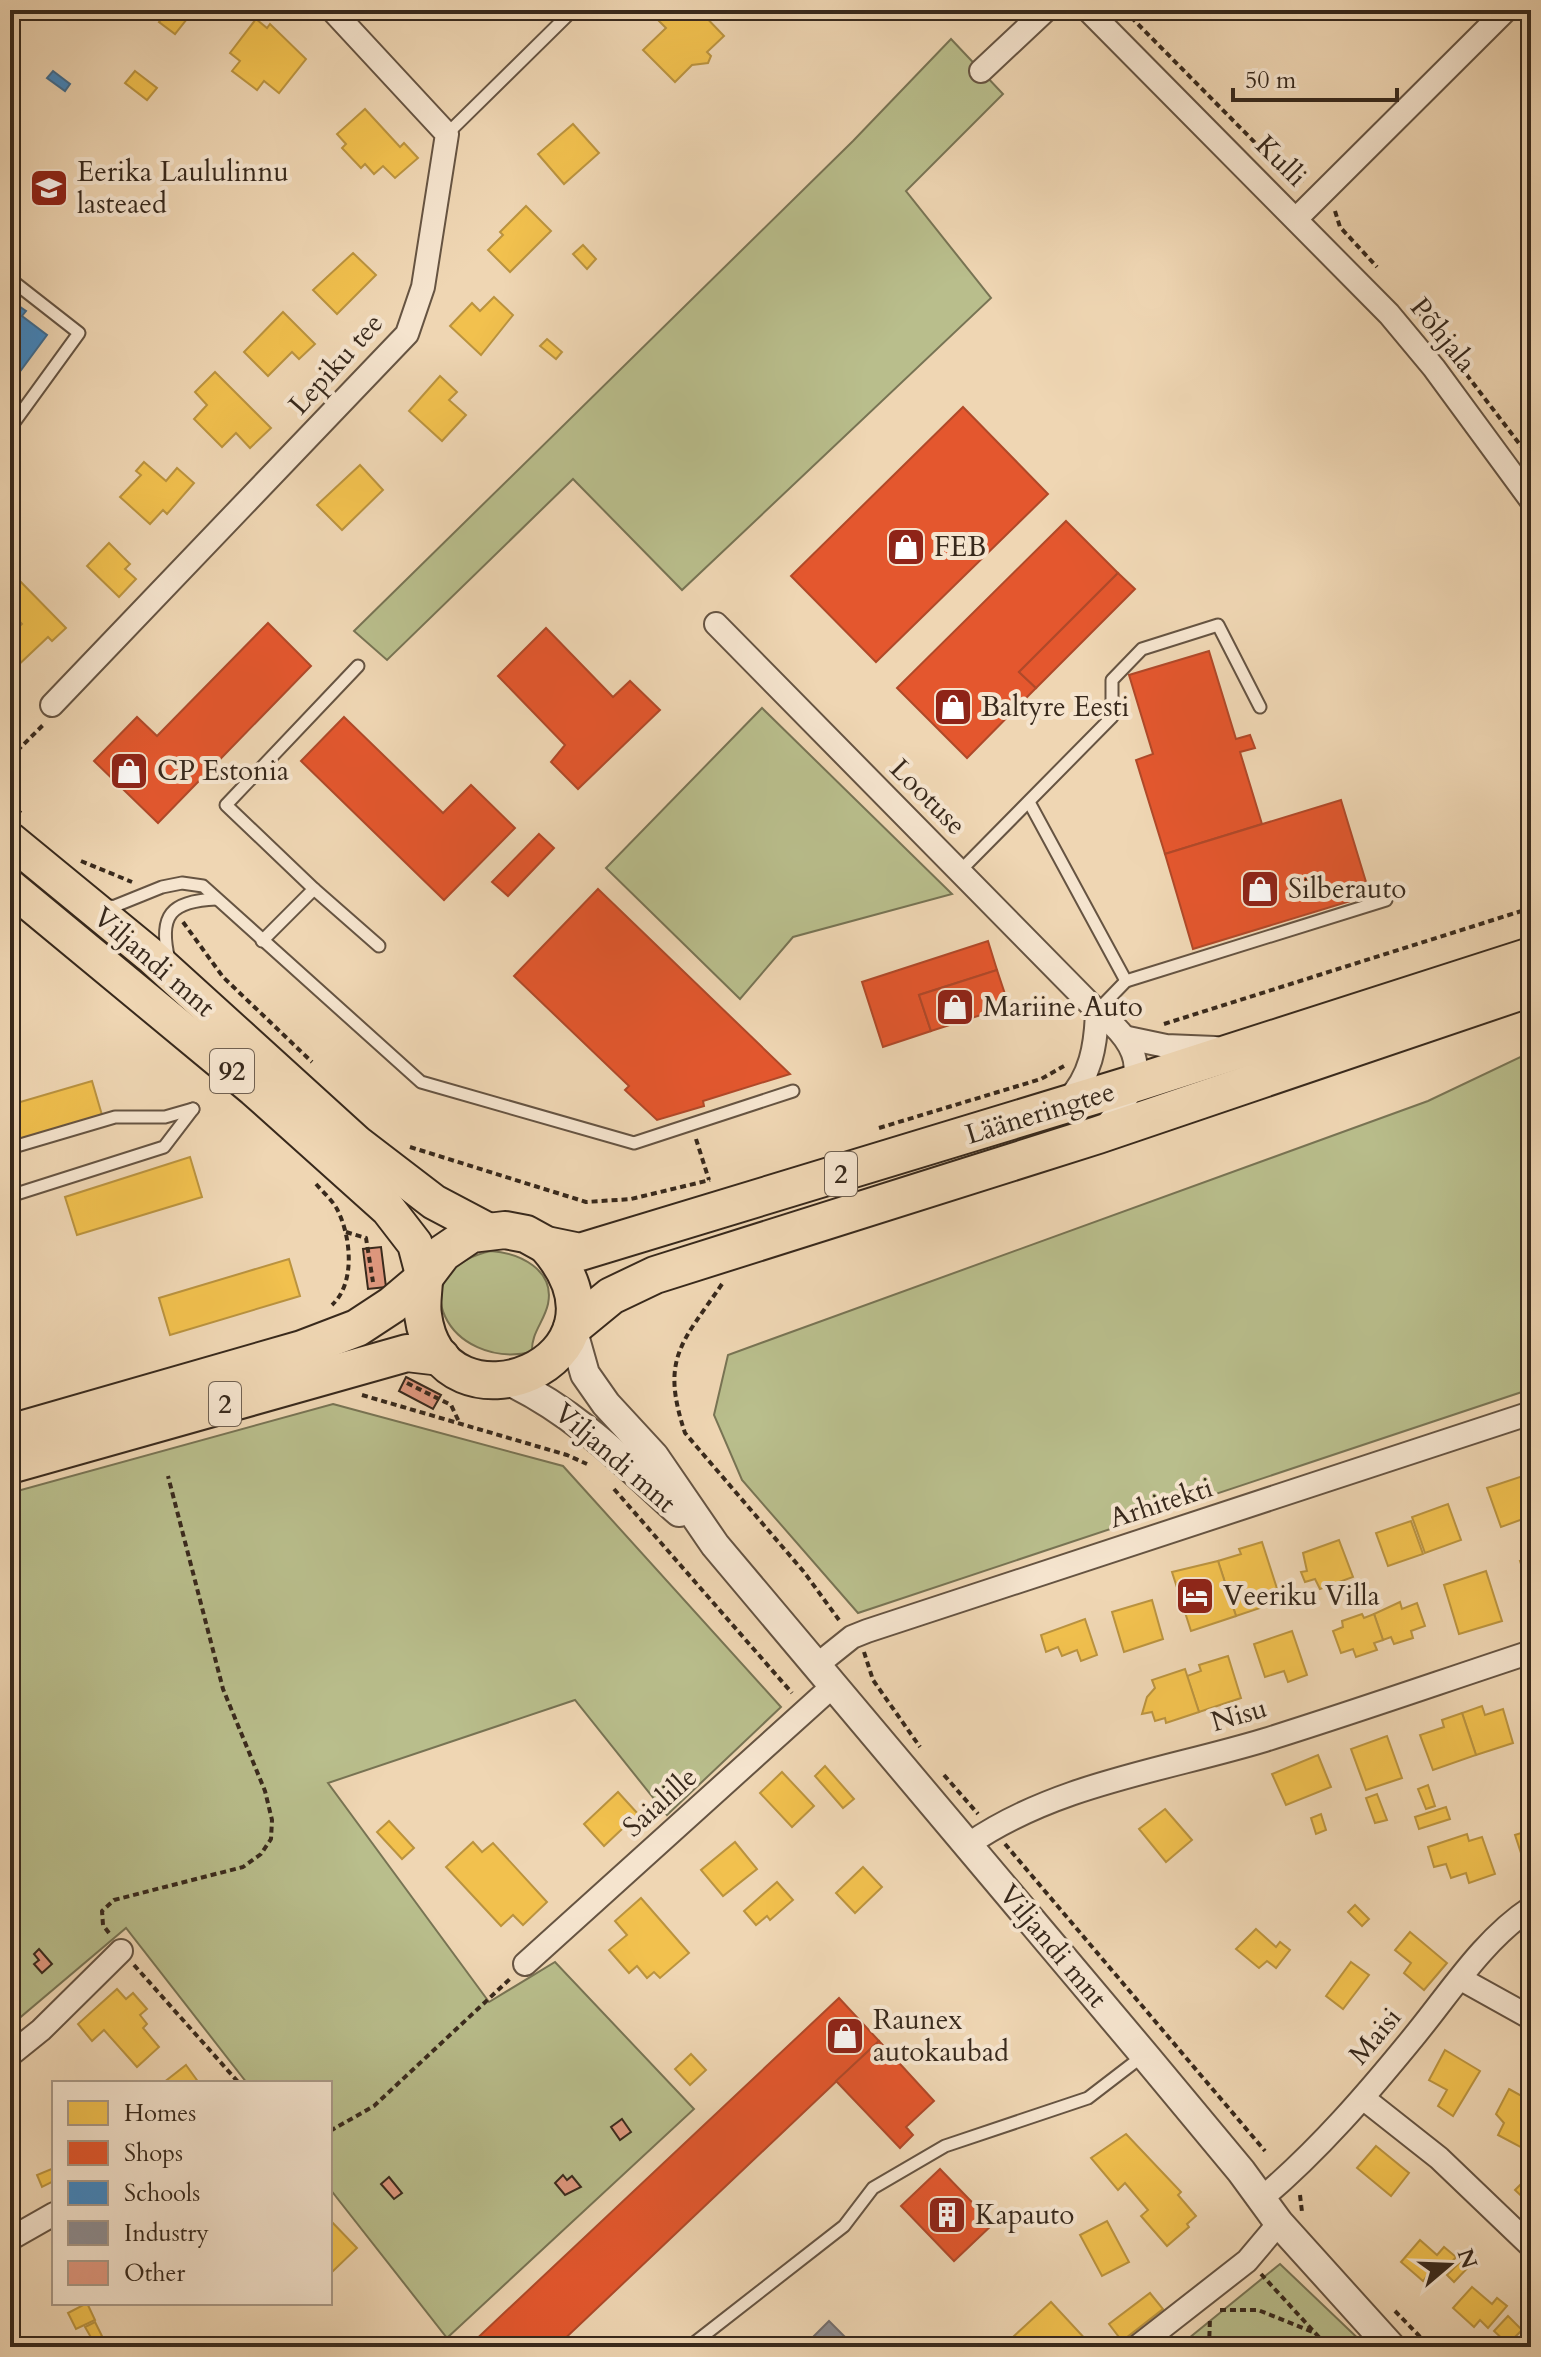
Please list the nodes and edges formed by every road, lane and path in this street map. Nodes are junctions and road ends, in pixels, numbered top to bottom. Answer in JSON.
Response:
{"nodes":[{"id":1,"x":332,"y":10,"type":"edge"},
{"id":2,"x":573,"y":10,"type":"edge"},
{"id":3,"x":1046,"y":10,"type":"edge"},
{"id":4,"x":1088,"y":10,"type":"edge"},
{"id":5,"x":1506,"y":10,"type":"edge"},
{"id":6,"x":981,"y":71,"type":"dead end"},
{"id":7,"x":447,"y":134,"type":"junction"},
{"id":8,"x":1296,"y":219,"type":"junction"},
{"id":9,"x":10,"y":279,"type":"edge"},
{"id":10,"x":10,"y":428,"type":"edge"},
{"id":11,"x":1531,"y":500,"type":"edge"},
{"id":12,"x":716,"y":624,"type":"dead end"},
{"id":13,"x":358,"y":666,"type":"dead end"},
{"id":14,"x":52,"y":705,"type":"joint"},
{"id":15,"x":1260,"y":707,"type":"dead end"},
{"id":16,"x":10,"y":758,"type":"edge"},
{"id":17,"x":1029,"y":802,"type":"junction"},
{"id":18,"x":10,"y":805,"type":"edge"},
{"id":19,"x":16,"y":827,"type":"edge"},
{"id":20,"x":79,"y":860,"type":"dead end"},
{"id":21,"x":959,"y":872,"type":"junction"},
{"id":22,"x":10,"y":887,"type":"edge"},
{"id":23,"x":314,"y":889,"type":"junction"},
{"id":24,"x":149,"y":893,"type":"junction"},
{"id":25,"x":216,"y":899,"type":"junction"},
{"id":26,"x":1386,"y":900,"type":"dead end"},
{"id":27,"x":91,"y":907,"type":"junction"},
{"id":28,"x":1531,"y":908,"type":"edge"},
{"id":29,"x":172,"y":912,"type":"junction"},
{"id":30,"x":262,"y":941,"type":"junction"},
{"id":31,"x":379,"y":946,"type":"dead end"},
{"id":32,"x":1531,"y":956,"type":"edge"},
{"id":33,"x":172,"y":976,"type":"junction"},
{"id":34,"x":1126,"y":981,"type":"junction"},
{"id":35,"x":1531,"y":988,"type":"edge"},
{"id":36,"x":1097,"y":1011,"type":"junction"},
{"id":37,"x":1128,"y":1038,"type":"junction"},
{"id":38,"x":1095,"y":1046,"type":"junction"},
{"id":39,"x":1244,"y":1048,"type":"junction"},
{"id":40,"x":316,"y":1067,"type":"dead end"},
{"id":41,"x":1136,"y":1083,"type":"junction"},
{"id":42,"x":793,"y":1091,"type":"dead end"},
{"id":43,"x":1056,"y":1108,"type":"junction"},
{"id":44,"x":691,"y":1124,"type":"junction"},
{"id":45,"x":875,"y":1130,"type":"dead end"},
{"id":46,"x":1098,"y":1135,"type":"junction"},
{"id":47,"x":408,"y":1146,"type":"dead end"},
{"id":48,"x":10,"y":1148,"type":"edge"},
{"id":49,"x":724,"y":1176,"type":"dead end"},
{"id":50,"x":312,"y":1180,"type":"dead end"},
{"id":51,"x":709,"y":1180,"type":"junction"},
{"id":52,"x":712,"y":1190,"type":"dead end"},
{"id":53,"x":10,"y":1196,"type":"edge"},
{"id":54,"x":487,"y":1230,"type":"junction"},
{"id":55,"x":346,"y":1232,"type":"junction"},
{"id":56,"x":546,"y":1245,"type":"junction"},
{"id":57,"x":424,"y":1278,"type":"junction"},
{"id":58,"x":726,"y":1278,"type":"dead end"},
{"id":59,"x":374,"y":1289,"type":"dead end"},
{"id":60,"x":328,"y":1309,"type":"dead end"},
{"id":61,"x":572,"y":1328,"type":"junction"},
{"id":62,"x":441,"y":1357,"type":"junction"},
{"id":63,"x":509,"y":1381,"type":"junction"},
{"id":64,"x":404,"y":1382,"type":"dead end"},
{"id":65,"x":1531,"y":1413,"type":"edge"},
{"id":66,"x":10,"y":1433,"type":"edge"},
{"id":67,"x":10,"y":1465,"type":"edge"},
{"id":68,"x":592,"y":1467,"type":"dead end"},
{"id":69,"x":168,"y":1476,"type":"dead end"},
{"id":70,"x":607,"y":1481,"type":"dead end"},
{"id":71,"x":715,"y":1545,"type":"junction"},
{"id":72,"x":852,"y":1637,"type":"junction"},
{"id":73,"x":1531,"y":1652,"type":"edge"},
{"id":74,"x":826,"y":1675,"type":"junction"},
{"id":75,"x":807,"y":1710,"type":"junction"},
{"id":76,"x":923,"y":1751,"type":"dead end"},
{"id":77,"x":943,"y":1773,"type":"dead end"},
{"id":78,"x":980,"y":1837,"type":"junction"},
{"id":79,"x":1531,"y":1908,"type":"edge"},
{"id":80,"x":121,"y":1951,"type":"junction"},
{"id":81,"x":525,"y":1964,"type":"joint"},
{"id":82,"x":1461,"y":1979,"type":"junction"},
{"id":83,"x":1531,"y":2018,"type":"edge"},
{"id":84,"x":10,"y":2055,"type":"edge"},
{"id":85,"x":1145,"y":2055,"type":"junction"},
{"id":86,"x":237,"y":2081,"type":"edge"},
{"id":87,"x":1363,"y":2098,"type":"junction"},
{"id":88,"x":332,"y":2130,"type":"edge"},
{"id":89,"x":1265,"y":2151,"type":"dead end"},
{"id":90,"x":1261,"y":2199,"type":"junction"},
{"id":91,"x":52,"y":2215,"type":"edge"},
{"id":92,"x":1279,"y":2223,"type":"junction"},
{"id":93,"x":10,"y":2239,"type":"edge"},
{"id":94,"x":1531,"y":2246,"type":"edge"},
{"id":95,"x":1260,"y":2273,"type":"dead end"},
{"id":96,"x":1313,"y":2332,"type":"junction"},
{"id":97,"x":689,"y":2347,"type":"edge"},
{"id":98,"x":1137,"y":2347,"type":"edge"},
{"id":99,"x":1209,"y":2347,"type":"edge"},
{"id":100,"x":1328,"y":2347,"type":"edge"},
{"id":101,"x":1391,"y":2347,"type":"edge"}],
"edges":[{"from":1,"to":7,"type":"street"},
{"from":2,"to":7,"type":"lane"},
{"from":3,"to":6,"type":"street"},
{"from":4,"to":8,"type":"street","name":"Kulli"},
{"from":5,"to":8,"type":"street"},
{"from":7,"to":14,"type":"street","name":"Lepiku tee"},
{"from":8,"to":11,"type":"street","name":"Põhjala"},
{"from":9,"to":10,"type":"lane"},
{"from":12,"to":21,"type":"street","name":"Lootuse"},
{"from":13,"to":23,"type":"lane"},
{"from":14,"to":16,"type":"path"},
{"from":15,"to":17,"type":"lane"},
{"from":17,"to":21,"type":"lane"},
{"from":17,"to":34,"type":"lane"},
{"from":18,"to":19,"type":"path"},
{"from":19,"to":27,"type":"main road","name":"Viljandi mnt","number":"92"},
{"from":20,"to":24,"type":"path"},
{"from":21,"to":36,"type":"street","name":"Lootuse"},
{"from":22,"to":57,"type":"main road","name":"Viljandi mnt","number":"92"},
{"from":23,"to":30,"type":"lane"},
{"from":23,"to":31,"type":"lane"},
{"from":24,"to":25,"type":"lane"},
{"from":24,"to":27,"type":"lane"},
{"from":25,"to":29,"type":"lane"},
{"from":25,"to":30,"type":"lane"},
{"from":26,"to":34,"type":"lane"},
{"from":27,"to":33,"type":"main road","name":"Viljandi mnt","number":"92"},
{"from":28,"to":37,"type":"path"},
{"from":29,"to":33,"type":"lane"},
{"from":29,"to":40,"type":"path"},
{"from":30,"to":44,"type":"lane"},
{"from":32,"to":39,"type":"highway","name":"Lääneringtee","number":"2"},
{"from":33,"to":54,"type":"main road","name":"Viljandi mnt","number":"92"},
{"from":34,"to":36,"type":"lane"},
{"from":35,"to":46,"type":"highway","name":"Lääneringtee","number":"2"},
{"from":36,"to":37,"type":"street","name":"Lootuse"},
{"from":36,"to":38,"type":"street"},
{"from":37,"to":39,"type":"street","name":"Lootuse"},
{"from":37,"to":41,"type":"street"},
{"from":38,"to":43,"type":"street"},
{"from":38,"to":45,"type":"path"},
{"from":39,"to":41,"type":"highway","name":"Lääneringtee","number":"2"},
{"from":41,"to":43,"type":"highway","name":"Lääneringtee","number":"2"},
{"from":41,"to":46,"type":"street"},
{"from":42,"to":44,"type":"lane"},
{"from":43,"to":56,"type":"highway","name":"Lääneringtee","number":"2"},
{"from":44,"to":51,"type":"path"},
{"from":46,"to":61,"type":"highway","name":"Lääneringtee","number":"2"},
{"from":47,"to":51,"type":"path"},
{"from":48,"to":53,"type":"lane"},
{"from":49,"to":51,"type":"path"},
{"from":50,"to":55,"type":"path"},
{"from":51,"to":52,"type":"path"},
{"from":54,"to":56,"type":"highway","name":"Lääneringtee","number":"2"},
{"from":54,"to":57,"type":"highway","number":"2"},
{"from":55,"to":59,"type":"path"},
{"from":55,"to":60,"type":"path"},
{"from":56,"to":61,"type":"highway"},
{"from":57,"to":62,"type":"highway"},
{"from":57,"to":66,"type":"highway","number":"2"},
{"from":58,"to":72,"type":"path"},
{"from":61,"to":63,"type":"highway","name":"Lääneringtee","number":"2"},
{"from":61,"to":71,"type":"street","name":"Viljandi mnt"},
{"from":62,"to":63,"type":"highway","number":"2"},
{"from":62,"to":67,"type":"highway","number":"2"},
{"from":63,"to":71,"type":"street","name":"Viljandi mnt"},
{"from":64,"to":68,"type":"path"},
{"from":65,"to":72,"type":"street","name":"Arhitekti"},
{"from":69,"to":80,"type":"path"},
{"from":70,"to":75,"type":"path"},
{"from":71,"to":74,"type":"street","name":"Viljandi mnt"},
{"from":72,"to":74,"type":"street","name":"Arhitekti"},
{"from":72,"to":76,"type":"path"},
{"from":73,"to":78,"type":"street","name":"Nisu"},
{"from":74,"to":75,"type":"street","name":"Saialille"},
{"from":74,"to":78,"type":"street","name":"Viljandi mnt"},
{"from":75,"to":81,"type":"street","name":"Saialille"},
{"from":77,"to":78,"type":"path"},
{"from":78,"to":85,"type":"street","name":"Viljandi mnt"},
{"from":78,"to":89,"type":"path"},
{"from":79,"to":82,"type":"street","name":"Maisi"},
{"from":80,"to":84,"type":"street"},
{"from":80,"to":86,"type":"path"},
{"from":81,"to":88,"type":"path"},
{"from":82,"to":83,"type":"street"},
{"from":82,"to":87,"type":"street","name":"Maisi"},
{"from":85,"to":90,"type":"street","name":"Viljandi mnt"},
{"from":85,"to":97,"type":"lane"},
{"from":87,"to":90,"type":"street","name":"Maisi"},
{"from":87,"to":94,"type":"street"},
{"from":90,"to":92,"type":"street","name":"Viljandi mnt"},
{"from":91,"to":93,"type":"street"},
{"from":92,"to":98,"type":"street"},
{"from":92,"to":101,"type":"street","name":"Viljandi mnt"},
{"from":95,"to":96,"type":"path"},
{"from":96,"to":99,"type":"path"},
{"from":96,"to":100,"type":"path"}]}
